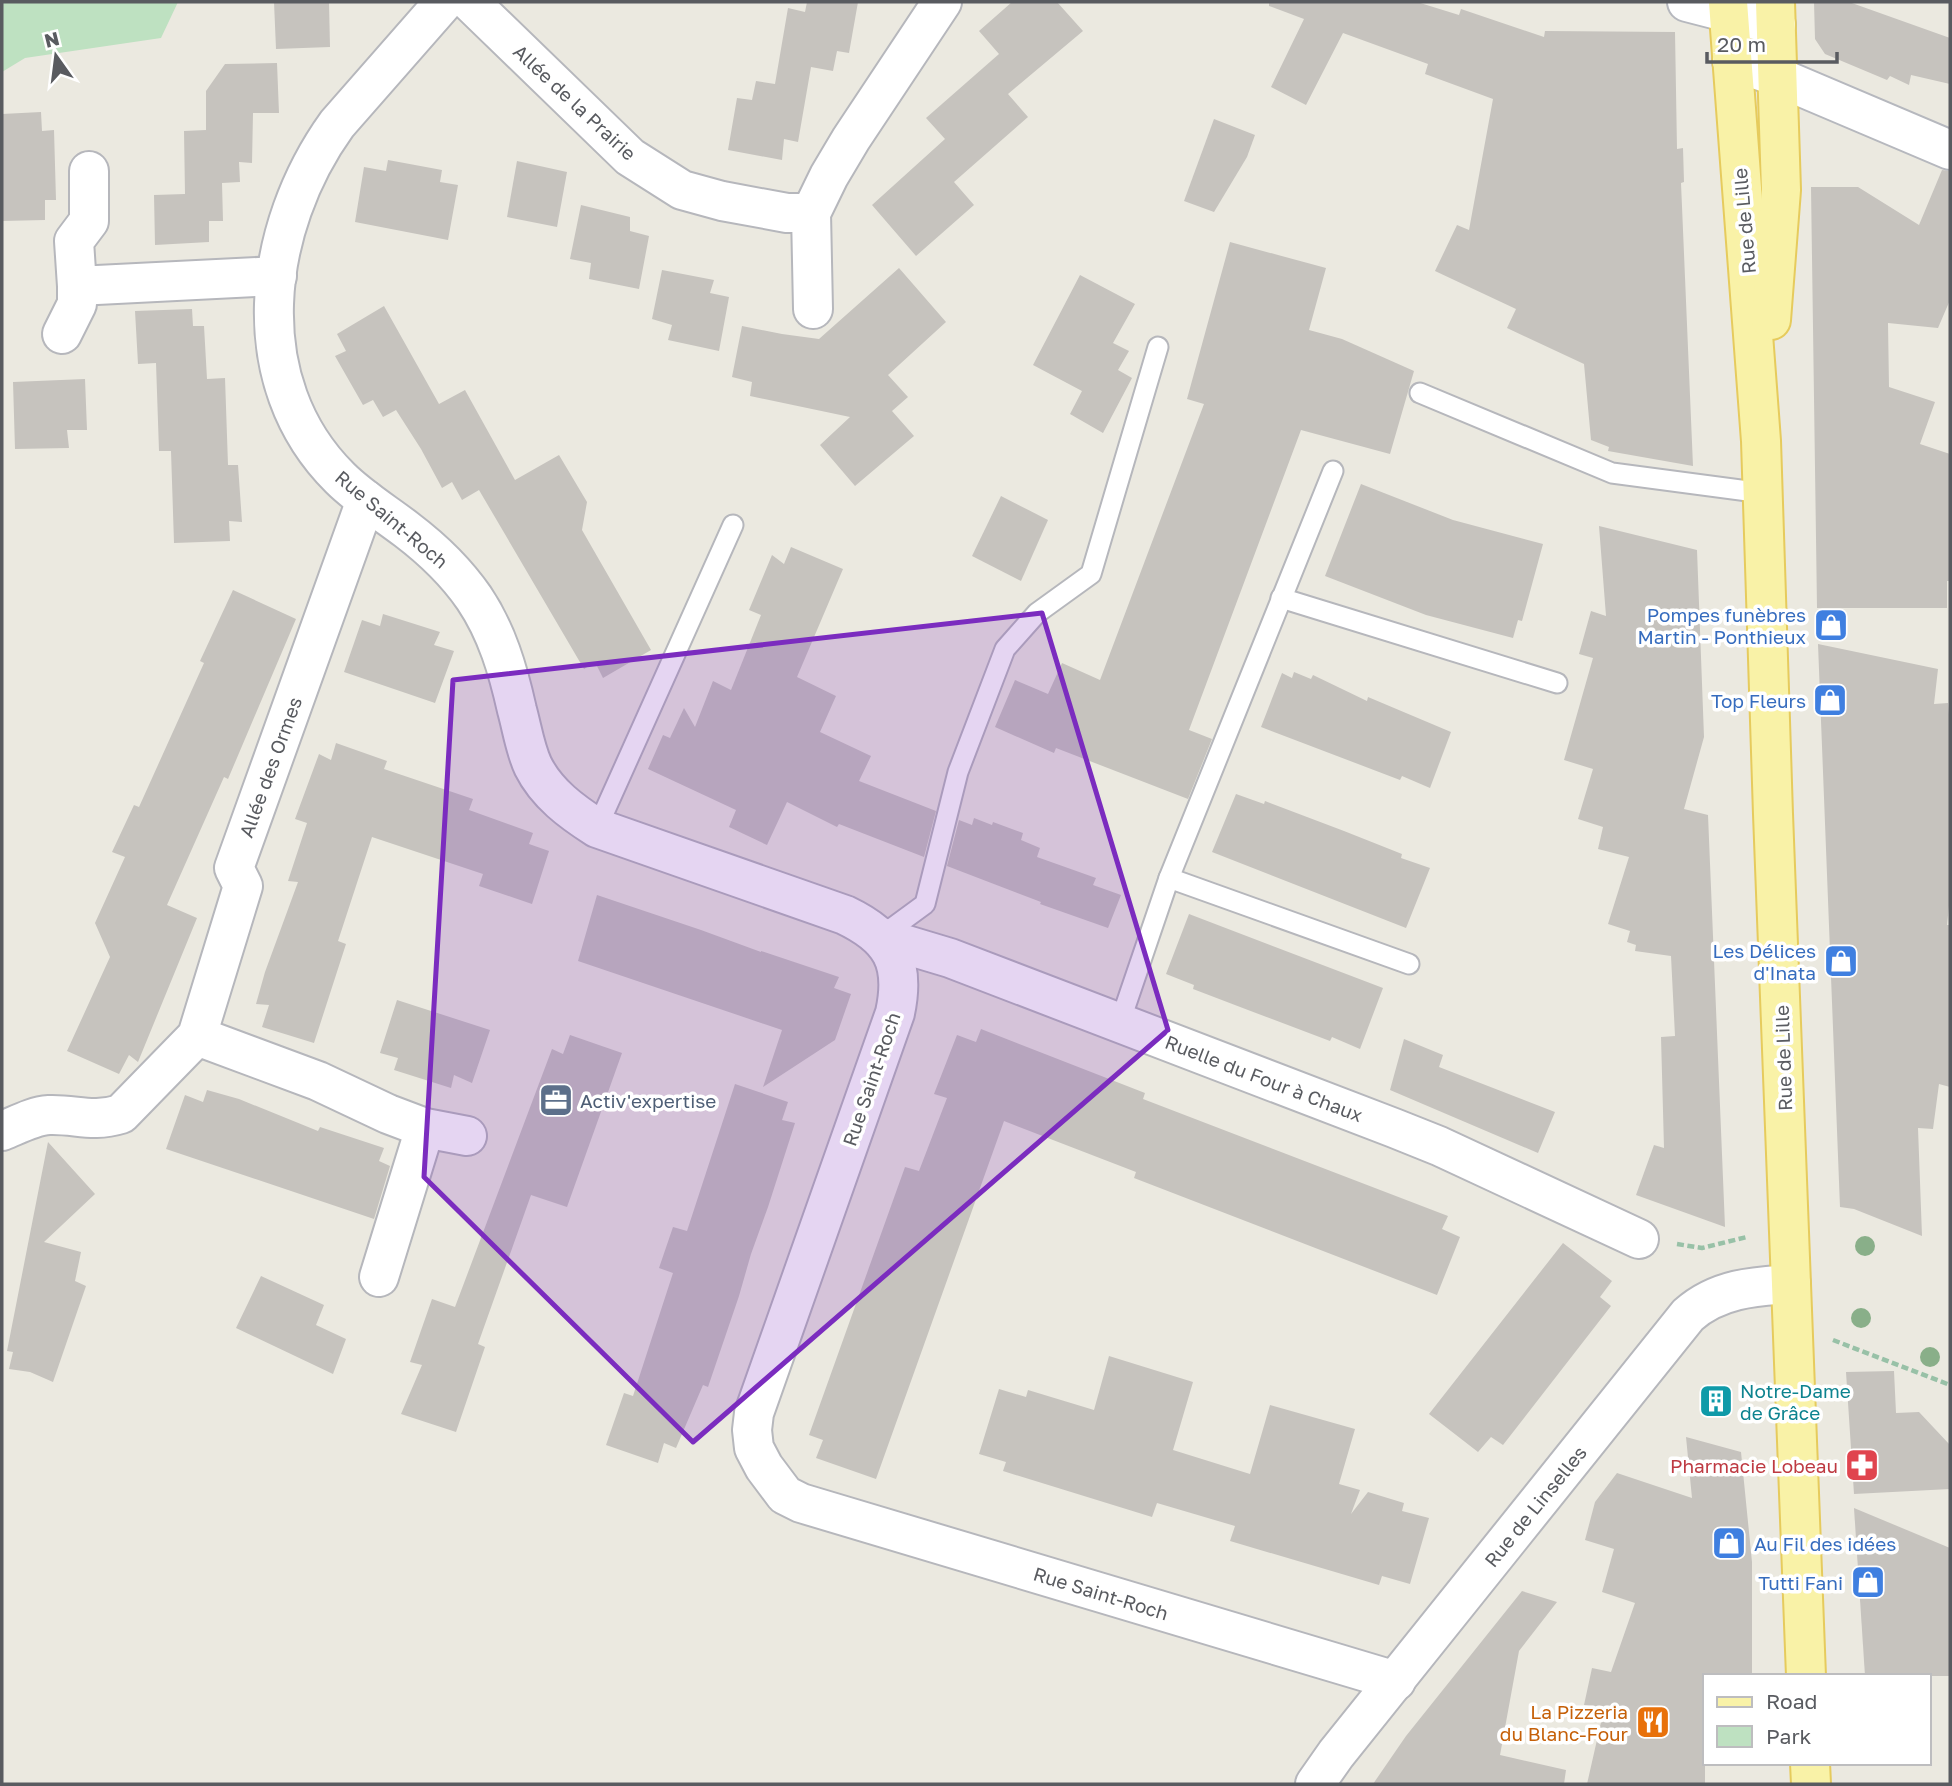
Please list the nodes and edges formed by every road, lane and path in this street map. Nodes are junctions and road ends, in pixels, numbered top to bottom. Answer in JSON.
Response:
{"nodes":[{"id":1,"x":444,"y":2,"type":"edge"},
{"id":2,"x":470,"y":2,"type":"edge"},
{"id":3,"x":942,"y":2,"type":"edge"},
{"id":4,"x":1687,"y":2,"type":"edge"},
{"id":5,"x":1729,"y":7,"type":"edge"},
{"id":6,"x":1775,"y":13,"type":"edge"},
{"id":7,"x":1732,"y":61,"type":"junction"},
{"id":8,"x":1778,"y":77,"type":"junction"},
{"id":9,"x":1950,"y":150,"type":"edge"},
{"id":10,"x":89,"y":170,"type":"dead end"},
{"id":11,"x":811,"y":213,"type":"junction"},
{"id":12,"x":276,"y":276,"type":"junction"},
{"id":13,"x":77,"y":286,"type":"junction"},
{"id":14,"x":813,"y":309,"type":"dead end"},
{"id":15,"x":62,"y":334,"type":"dead end"},
{"id":16,"x":1158,"y":347,"type":"dead end"},
{"id":17,"x":1420,"y":393,"type":"dead end"},
{"id":18,"x":1761,"y":441,"type":"junction"},
{"id":19,"x":1333,"y":471,"type":"dead end"},
{"id":20,"x":1763,"y":493,"type":"junction"},
{"id":21,"x":366,"y":500,"type":"junction"},
{"id":22,"x":733,"y":525,"type":"dead end"},
{"id":23,"x":1282,"y":598,"type":"junction"},
{"id":24,"x":1557,"y":682,"type":"dead end"},
{"id":25,"x":597,"y":828,"type":"junction"},
{"id":26,"x":1169,"y":878,"type":"junction"},
{"id":27,"x":880,"y":937,"type":"junction"},
{"id":28,"x":1409,"y":964,"type":"dead end"},
{"id":29,"x":1120,"y":1022,"type":"junction"},
{"id":30,"x":197,"y":1036,"type":"junction"},
{"id":31,"x":425,"y":1128,"type":"junction"},
{"id":32,"x":2,"y":1131,"type":"edge"},
{"id":33,"x":467,"y":1136,"type":"dead end"},
{"id":34,"x":1790,"y":1211,"type":"junction"},
{"id":35,"x":1639,"y":1239,"type":"joint"},
{"id":36,"x":379,"y":1277,"type":"dead end"},
{"id":37,"x":1791,"y":1284,"type":"junction"},
{"id":38,"x":1832,"y":1328,"type":"dead end"},
{"id":39,"x":1950,"y":1385,"type":"edge"},
{"id":40,"x":1806,"y":1674,"type":"edge"},
{"id":41,"x":1396,"y":1681,"type":"junction"},
{"id":42,"x":1810,"y":1765,"type":"edge"},
{"id":43,"x":1315,"y":1784,"type":"edge"},
{"id":44,"x":1811,"y":1784,"type":"edge"}],
"edges":[{"from":1,"to":12,"type":"street","name":"Rue Saint-Roch"},
{"from":2,"to":11,"type":"street","name":"Allée de la Prairie"},
{"from":3,"to":11,"type":"street"},
{"from":4,"to":5,"type":"street"},
{"from":5,"to":6,"type":"street"},
{"from":5,"to":7,"type":"main road","name":"Rue de Lille"},
{"from":6,"to":8,"type":"main road","name":"Rue de Lille"},
{"from":7,"to":8,"type":"street"},
{"from":7,"to":18,"type":"main road","name":"Rue de Lille"},
{"from":8,"to":9,"type":"street"},
{"from":8,"to":18,"type":"main road","name":"Rue de Lille"},
{"from":10,"to":13,"type":"street"},
{"from":11,"to":14,"type":"street"},
{"from":12,"to":13,"type":"street"},
{"from":12,"to":21,"type":"street","name":"Rue Saint-Roch"},
{"from":13,"to":15,"type":"street"},
{"from":16,"to":27,"type":"lane"},
{"from":17,"to":20,"type":"lane"},
{"from":18,"to":20,"type":"main road","name":"Rue de Lille"},
{"from":19,"to":23,"type":"lane"},
{"from":20,"to":34,"type":"main road","name":"Rue de Lille"},
{"from":21,"to":25,"type":"street","name":"Rue Saint-Roch"},
{"from":21,"to":30,"type":"street","name":"Allée des Ormes"},
{"from":22,"to":25,"type":"lane"},
{"from":23,"to":24,"type":"lane"},
{"from":23,"to":26,"type":"lane"},
{"from":25,"to":27,"type":"street","name":"Rue Saint-Roch"},
{"from":26,"to":28,"type":"lane"},
{"from":26,"to":29,"type":"lane"},
{"from":27,"to":29,"type":"street","name":"Ruelle du Four à Chaux"},
{"from":27,"to":41,"type":"street","name":"Rue Saint-Roch"},
{"from":29,"to":35,"type":"street","name":"Ruelle du Four à Chaux"},
{"from":30,"to":31,"type":"street"},
{"from":30,"to":32,"type":"street","name":"Allée des Ormes"},
{"from":31,"to":33,"type":"street"},
{"from":31,"to":36,"type":"street"},
{"from":34,"to":35,"type":"path"},
{"from":34,"to":37,"type":"main road","name":"Rue de Lille"},
{"from":37,"to":40,"type":"main road","name":"Rue de Lille"},
{"from":37,"to":41,"type":"street","name":"Rue de Linselles"},
{"from":38,"to":39,"type":"path"},
{"from":41,"to":43,"type":"street","name":"Rue de Linselles"},
{"from":42,"to":44,"type":"main road"}]}
